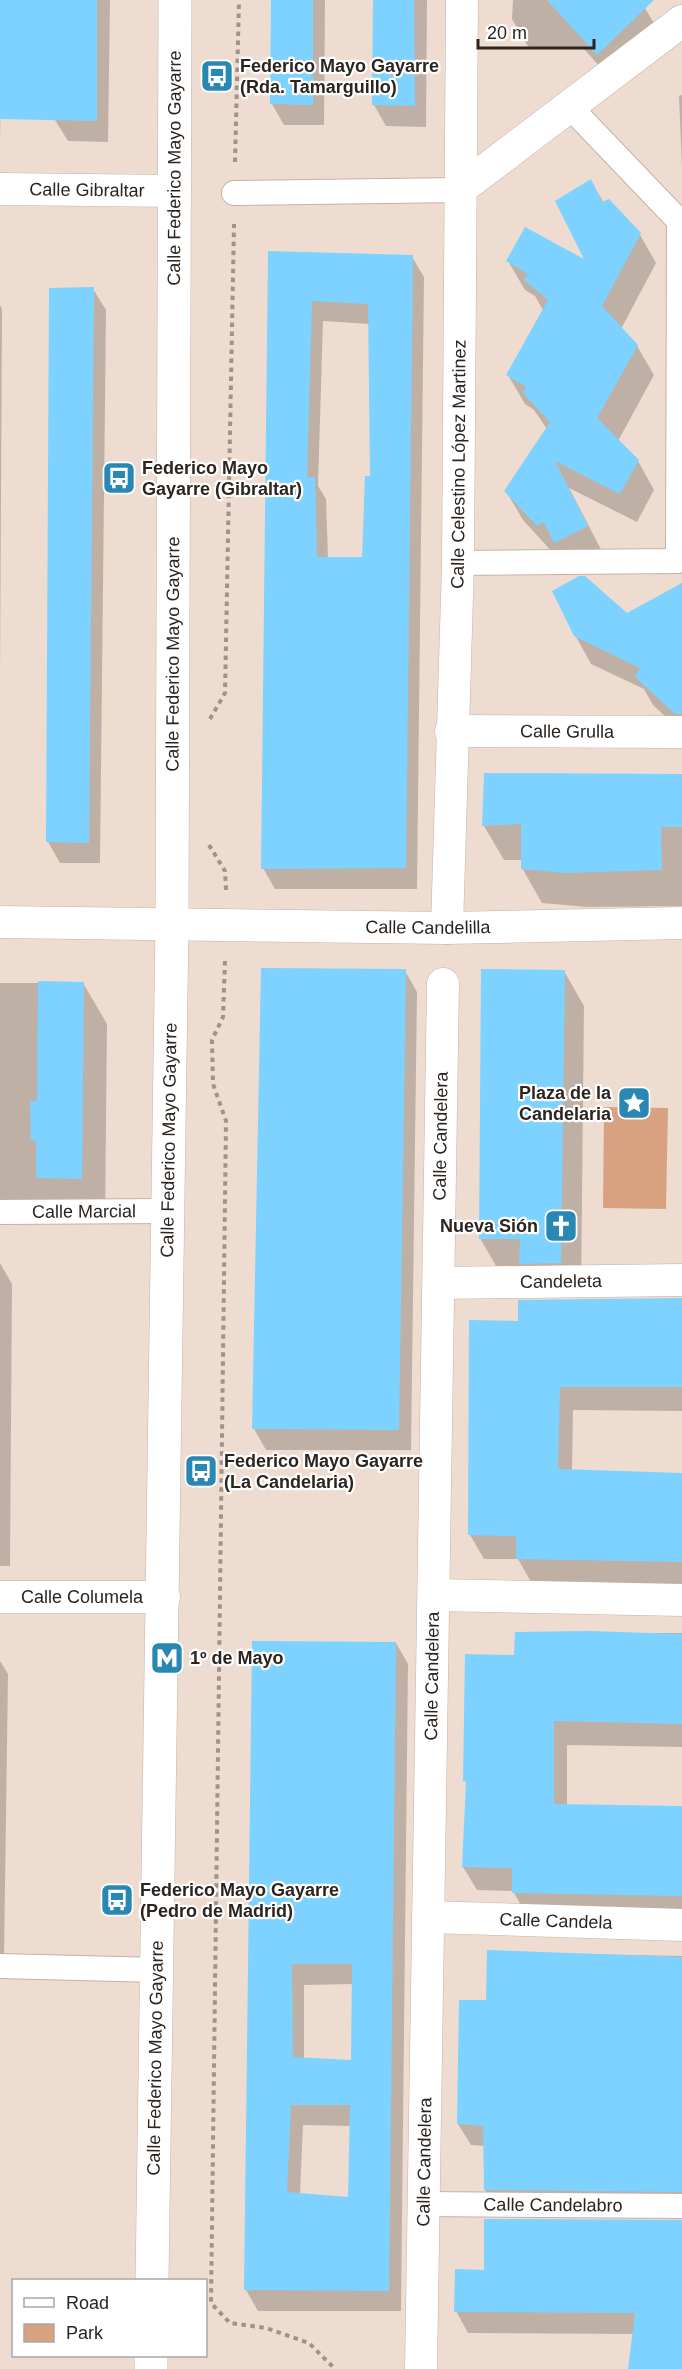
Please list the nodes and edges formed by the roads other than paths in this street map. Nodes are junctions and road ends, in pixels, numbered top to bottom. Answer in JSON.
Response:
{"nodes":[{"id":1,"x":175,"y":0,"type":"edge"},
{"id":2,"x":462,"y":0,"type":"edge"},
{"id":3,"x":682,"y":21,"type":"edge"},
{"id":4,"x":570,"y":107,"type":"junction"},
{"id":5,"x":0,"y":189,"type":"edge"},
{"id":6,"x":459,"y":190,"type":"junction"},
{"id":7,"x":175,"y":191,"type":"junction"},
{"id":8,"x":234,"y":193,"type":"road end"},
{"id":9,"x":458,"y":563,"type":"junction"},
{"id":10,"x":452,"y":731,"type":"junction"},
{"id":11,"x":682,"y":732,"type":"edge"},
{"id":12,"x":0,"y":922,"type":"edge"},
{"id":13,"x":682,"y":923,"type":"edge"},
{"id":14,"x":172,"y":925,"type":"junction"},
{"id":15,"x":447,"y":928,"type":"junction"},
{"id":16,"x":443,"y":984,"type":"dead end"},
{"id":17,"x":168,"y":1211,"type":"junction"},
{"id":18,"x":0,"y":1212,"type":"edge"},
{"id":19,"x":682,"y":1280,"type":"edge"},
{"id":20,"x":439,"y":1283,"type":"junction"},
{"id":21,"x":434,"y":1595,"type":"junction"},
{"id":22,"x":0,"y":1597,"type":"edge"},
{"id":23,"x":164,"y":1597,"type":"junction"},
{"id":24,"x":682,"y":1600,"type":"edge"},
{"id":25,"x":428,"y":1917,"type":"junction"},
{"id":26,"x":682,"y":1925,"type":"edge"},
{"id":27,"x":0,"y":1966,"type":"edge"},
{"id":28,"x":158,"y":1970,"type":"junction"},
{"id":29,"x":424,"y":2204,"type":"junction"},
{"id":30,"x":682,"y":2206,"type":"edge"},
{"id":31,"x":152,"y":2279,"type":"edge"},
{"id":32,"x":421,"y":2369,"type":"edge"}],
"edges":[{"from":1,"to":7,"type":"main road","name":"Calle Federico Mayo Gayarre"},
{"from":2,"to":6,"type":"street","name":"Calle Celestino López Martinez"},
{"from":3,"to":4,"type":"street"},
{"from":4,"to":6,"type":"street"},
{"from":4,"to":9,"type":"street"},
{"from":5,"to":7,"type":"street","name":"Calle Gibraltar"},
{"from":6,"to":8,"type":"street"},
{"from":6,"to":9,"type":"street","name":"Calle Celestino López Martinez"},
{"from":7,"to":14,"type":"main road","name":"Calle Federico Mayo Gayarre"},
{"from":9,"to":10,"type":"street","name":"Calle Celestino López Martinez"},
{"from":10,"to":11,"type":"street","name":"Calle Grulla"},
{"from":10,"to":15,"type":"street","name":"Calle Celestino López Martinez"},
{"from":12,"to":14,"type":"street","name":"Calle Candelilla"},
{"from":13,"to":15,"type":"street","name":"Calle Candelilla"},
{"from":14,"to":15,"type":"street","name":"Calle Candelilla"},
{"from":14,"to":17,"type":"main road","name":"Calle Federico Mayo Gayarre"},
{"from":16,"to":20,"type":"street","name":"Calle Candelera"},
{"from":17,"to":18,"type":"street","name":"Calle Marcial"},
{"from":17,"to":23,"type":"main road","name":"Calle Federico Mayo Gayarre"},
{"from":19,"to":20,"type":"street","name":"Candeleta"},
{"from":20,"to":21,"type":"street","name":"Calle Candelera"},
{"from":21,"to":24,"type":"street"},
{"from":21,"to":25,"type":"street","name":"Calle Candelera"},
{"from":22,"to":23,"type":"street","name":"Calle Columela"},
{"from":23,"to":28,"type":"main road","name":"Calle Federico Mayo Gayarre"},
{"from":25,"to":26,"type":"street","name":"Calle Candela"},
{"from":25,"to":29,"type":"street","name":"Calle Candelera"},
{"from":27,"to":28,"type":"street"},
{"from":28,"to":31,"type":"main road","name":"Calle Federico Mayo Gayarre"},
{"from":29,"to":30,"type":"street","name":"Calle Candelabro"},
{"from":29,"to":32,"type":"street","name":"Calle Candelera"}]}
